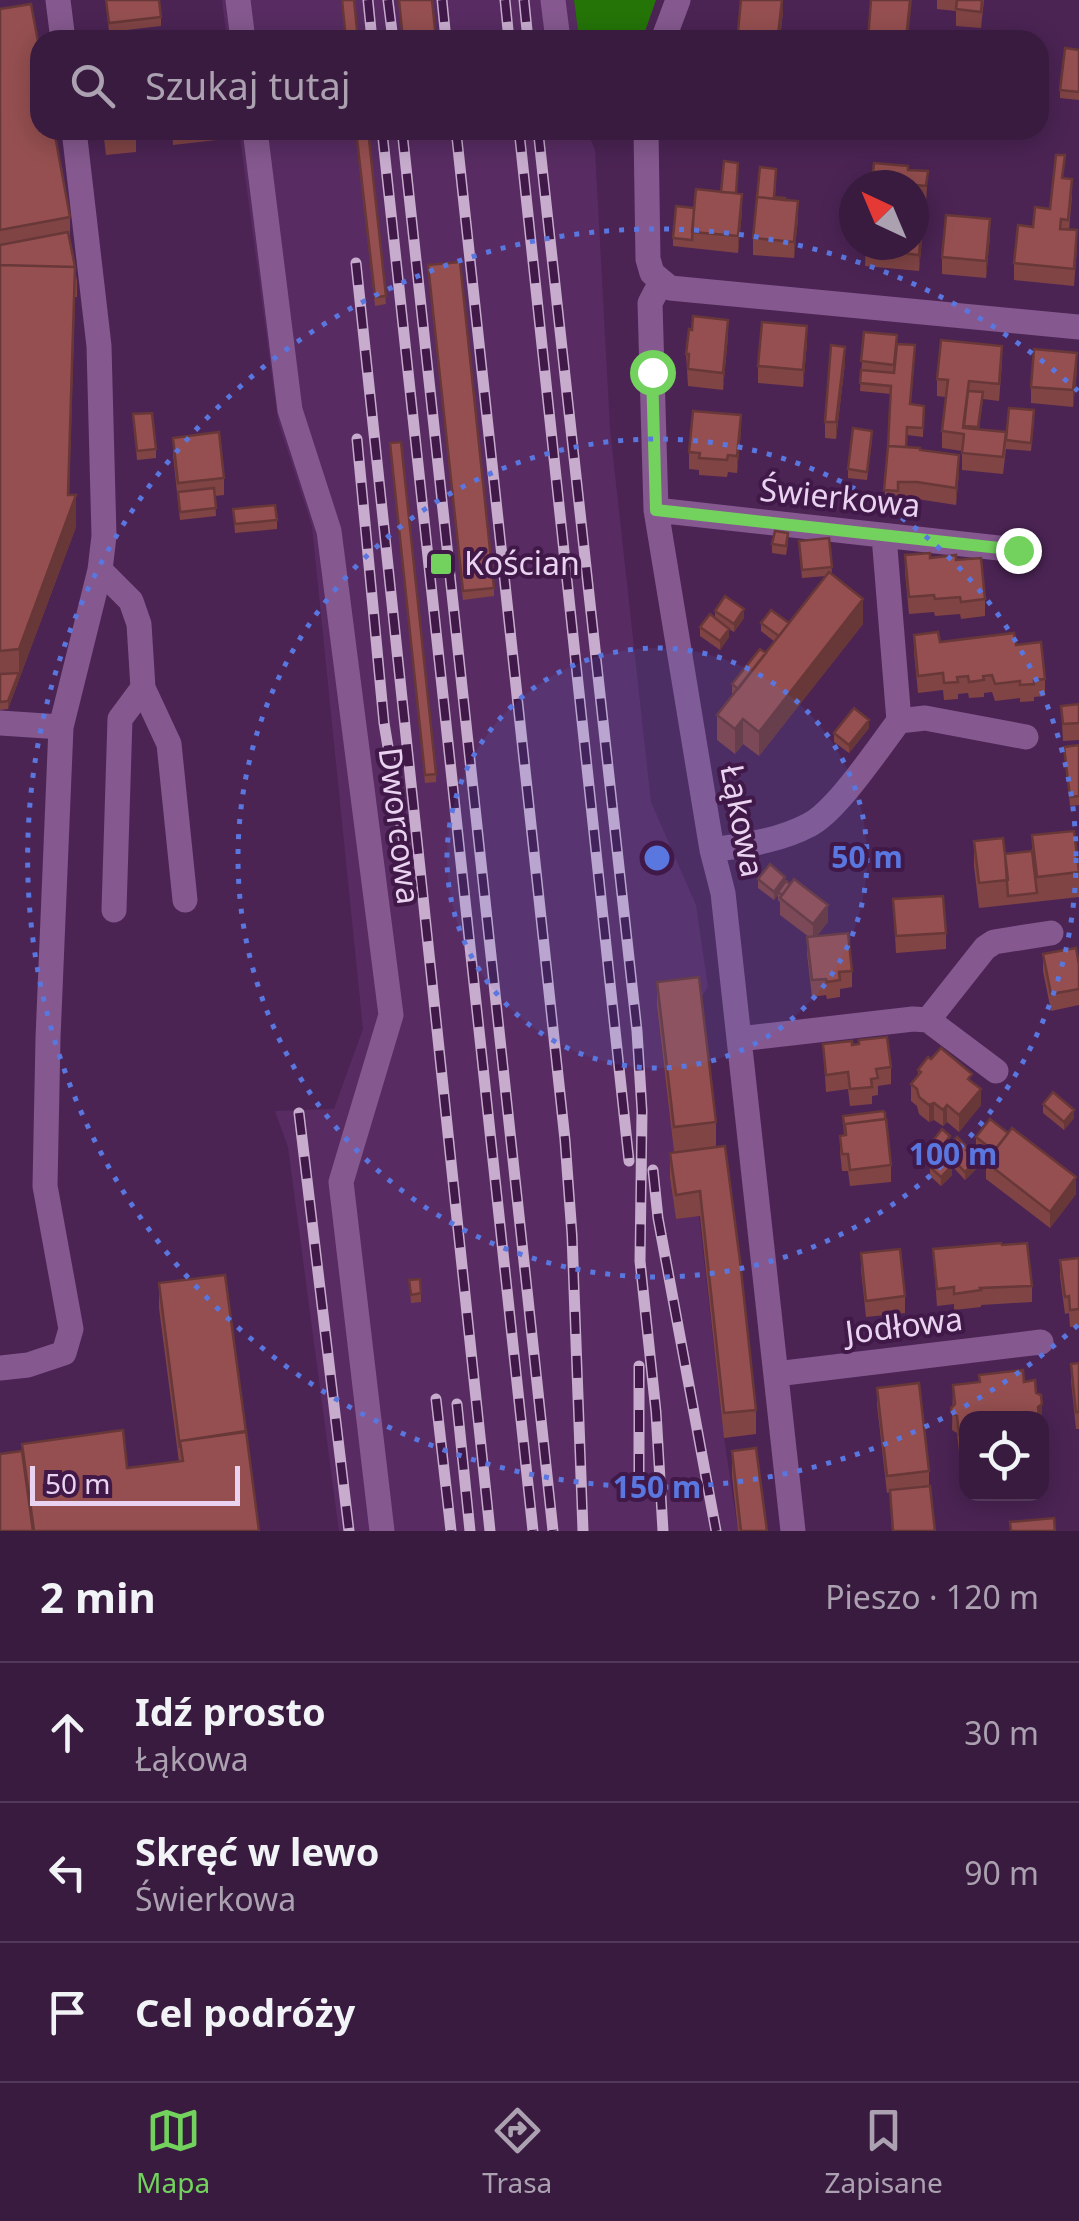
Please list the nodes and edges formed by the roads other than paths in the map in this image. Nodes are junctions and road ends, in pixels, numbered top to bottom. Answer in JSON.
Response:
{"nodes":[{"id":1,"x":58,"y":0,"type":"edge"},
{"id":2,"x":238,"y":0,"type":"edge"},
{"id":3,"x":553,"y":0,"type":"edge"},
{"id":4,"x":678,"y":0,"type":"edge"},
{"id":5,"x":62,"y":30,"type":"edge"},
{"id":6,"x":242,"y":30,"type":"edge"},
{"id":7,"x":557,"y":30,"type":"edge"},
{"id":8,"x":666,"y":30,"type":"edge"},
{"id":9,"x":75,"y":140,"type":"edge"},
{"id":10,"x":256,"y":140,"type":"edge"},
{"id":11,"x":646,"y":140,"type":"edge"},
{"id":12,"x":661,"y":282,"type":"junction"},
{"id":13,"x":1079,"y":326,"type":"edge"},
{"id":14,"x":656,"y":510,"type":"junction"},
{"id":15,"x":884,"y":536,"type":"junction"},
{"id":16,"x":1018,"y":550,"type":"dead end"},
{"id":17,"x":100,"y":570,"type":"junction"},
{"id":18,"x":143,"y":688,"type":"junction"},
{"id":19,"x":899,"y":720,"type":"junction"},
{"id":20,"x":0,"y":723,"type":"edge"},
{"id":21,"x":60,"y":727,"type":"junction"},
{"id":22,"x":1026,"y":737,"type":"dead end"},
{"id":23,"x":712,"y":850,"type":"junction"},
{"id":24,"x":185,"y":900,"type":"dead end"},
{"id":25,"x":114,"y":910,"type":"dead end"},
{"id":26,"x":1051,"y":934,"type":"dead end"},
{"id":27,"x":928,"y":1020,"type":"junction"},
{"id":28,"x":739,"y":1038,"type":"junction"},
{"id":29,"x":996,"y":1070,"type":"dead end"},
{"id":30,"x":1040,"y":1342,"type":"dead end"},
{"id":31,"x":0,"y":1368,"type":"edge"},
{"id":32,"x":776,"y":1374,"type":"junction"},
{"id":33,"x":382,"y":1531,"type":"edge"},
{"id":34,"x":793,"y":1531,"type":"edge"}],
"edges":[{"from":1,"to":5,"type":"street"},
{"from":2,"to":6,"type":"street"},
{"from":3,"to":7,"type":"street"},
{"from":4,"to":8,"type":"street"},
{"from":9,"to":17,"type":"street"},
{"from":10,"to":33,"type":"street","name":"Dworcowa"},
{"from":11,"to":12,"type":"street","name":"Łąkowa"},
{"from":12,"to":13,"type":"street"},
{"from":12,"to":14,"type":"street","name":"Łąkowa"},
{"from":14,"to":15,"type":"street","name":"Świerkowa"},
{"from":14,"to":23,"type":"street","name":"Łąkowa"},
{"from":15,"to":16,"type":"street","name":"Świerkowa"},
{"from":15,"to":19,"type":"street"},
{"from":17,"to":18,"type":"street"},
{"from":17,"to":21,"type":"street"},
{"from":18,"to":24,"type":"street"},
{"from":18,"to":25,"type":"street"},
{"from":19,"to":22,"type":"street"},
{"from":19,"to":23,"type":"street"},
{"from":20,"to":21,"type":"street"},
{"from":21,"to":31,"type":"street"},
{"from":23,"to":28,"type":"street","name":"Łąkowa"},
{"from":26,"to":27,"type":"street"},
{"from":27,"to":28,"type":"street"},
{"from":27,"to":29,"type":"street"},
{"from":28,"to":32,"type":"street","name":"Łąkowa"},
{"from":30,"to":32,"type":"street","name":"Jodłowa"},
{"from":32,"to":34,"type":"street","name":"Łąkowa"}]}
